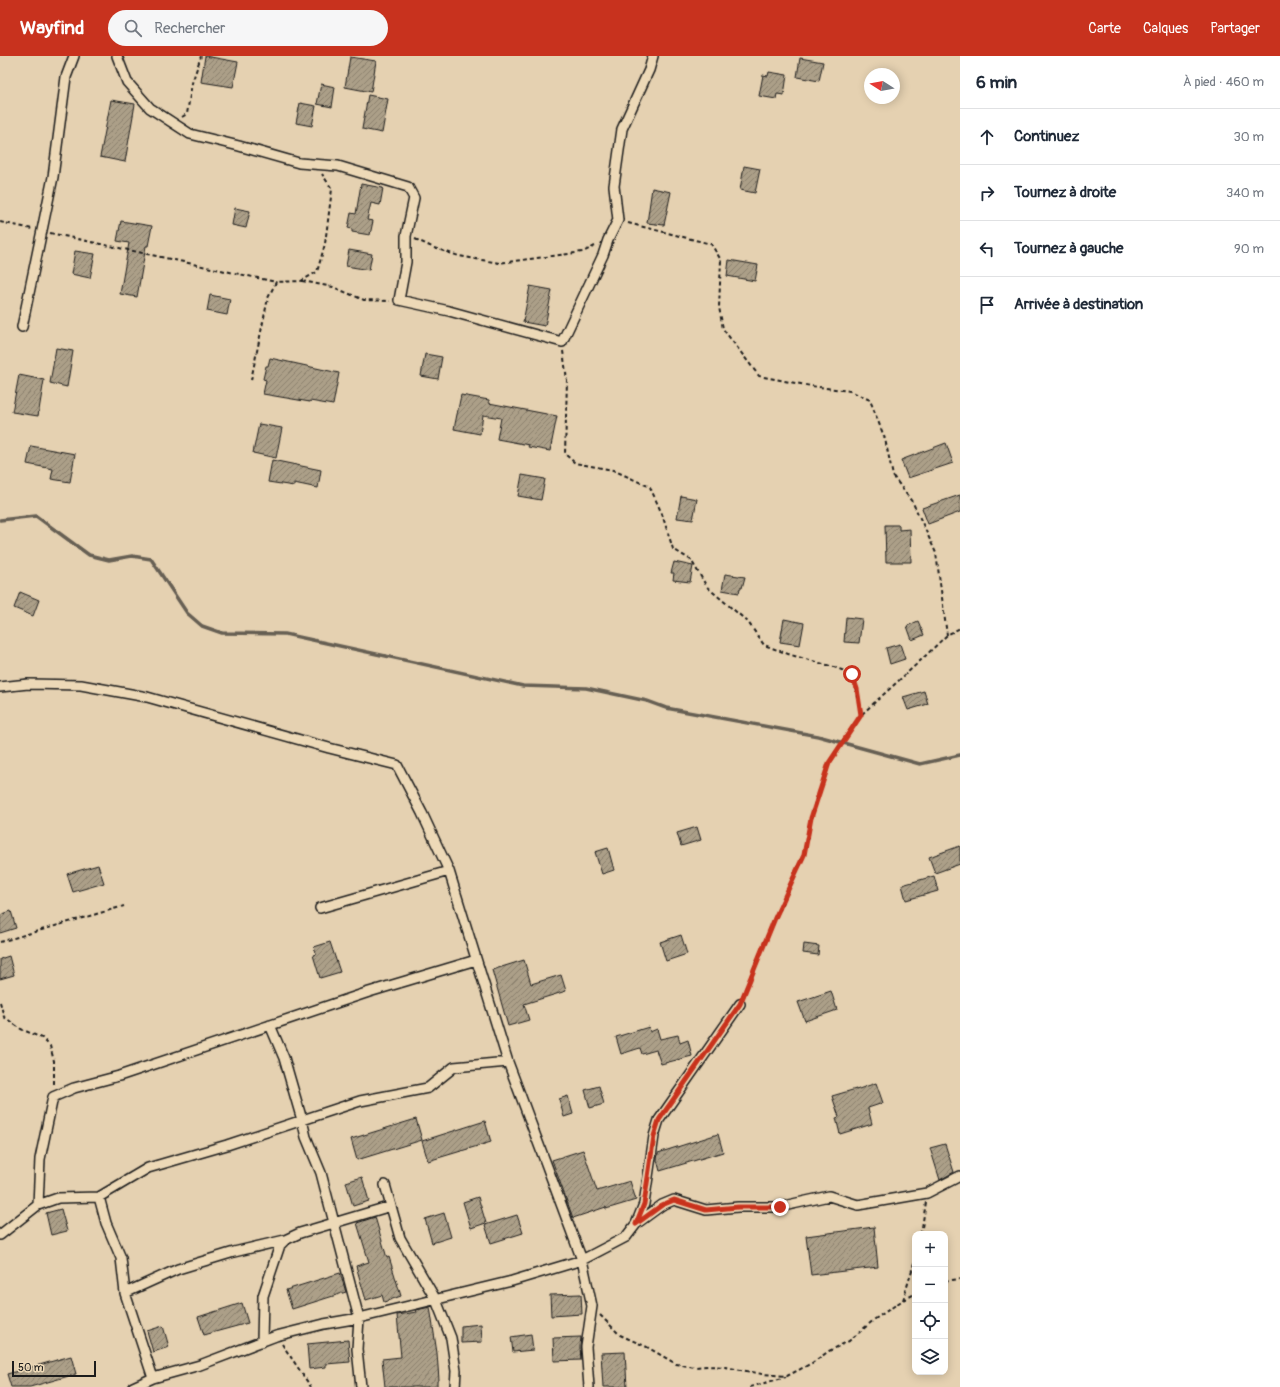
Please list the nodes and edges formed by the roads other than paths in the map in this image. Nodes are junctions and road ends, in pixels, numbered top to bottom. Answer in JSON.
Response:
{"nodes":[{"id":1,"x":74,"y":56,"type":"edge"},
{"id":2,"x":117,"y":56,"type":"edge"},
{"id":3,"x":653,"y":56,"type":"edge"},
{"id":4,"x":22,"y":327,"type":"dead end"},
{"id":5,"x":0,"y":687,"type":"edge"},
{"id":6,"x":449,"y":872,"type":"junction"},
{"id":7,"x":320,"y":908,"type":"dead end"},
{"id":8,"x":476,"y":960,"type":"junction"},
{"id":9,"x":740,"y":1004,"type":"road end"},
{"id":10,"x":270,"y":1025,"type":"junction"},
{"id":11,"x":508,"y":1062,"type":"junction"},
{"id":12,"x":302,"y":1120,"type":"junction"},
{"id":13,"x":960,"y":1176,"type":"edge"},
{"id":14,"x":385,"y":1185,"type":"dead end"},
{"id":15,"x":99,"y":1197,"type":"junction"},
{"id":16,"x":38,"y":1205,"type":"junction"},
{"id":17,"x":390,"y":1206,"type":"junction"},
{"id":18,"x":334,"y":1223,"type":"junction"},
{"id":19,"x":636,"y":1224,"type":"junction"},
{"id":20,"x":0,"y":1235,"type":"edge"},
{"id":21,"x":284,"y":1240,"type":"junction"},
{"id":22,"x":582,"y":1260,"type":"junction"},
{"id":23,"x":125,"y":1293,"type":"junction"},
{"id":24,"x":436,"y":1300,"type":"junction"},
{"id":25,"x":359,"y":1318,"type":"junction"},
{"id":26,"x":262,"y":1342,"type":"junction"},
{"id":27,"x":153,"y":1378,"type":"junction"},
{"id":28,"x":133,"y":1387,"type":"edge"},
{"id":29,"x":361,"y":1387,"type":"edge"},
{"id":30,"x":455,"y":1387,"type":"edge"},
{"id":31,"x":589,"y":1387,"type":"edge"}],
"edges":[{"from":1,"to":4,"type":"street"},
{"from":2,"to":3,"type":"street"},
{"from":5,"to":6,"type":"street"},
{"from":6,"to":7,"type":"street"},
{"from":6,"to":8,"type":"street"},
{"from":8,"to":10,"type":"street"},
{"from":8,"to":11,"type":"street"},
{"from":9,"to":19,"type":"street"},
{"from":10,"to":12,"type":"street"},
{"from":10,"to":16,"type":"street"},
{"from":11,"to":12,"type":"street"},
{"from":11,"to":22,"type":"street"},
{"from":12,"to":15,"type":"street"},
{"from":12,"to":18,"type":"street"},
{"from":13,"to":19,"type":"street"},
{"from":14,"to":17,"type":"street"},
{"from":15,"to":16,"type":"street"},
{"from":15,"to":23,"type":"street"},
{"from":16,"to":20,"type":"street"},
{"from":17,"to":18,"type":"street"},
{"from":17,"to":24,"type":"street"},
{"from":18,"to":21,"type":"street"},
{"from":18,"to":25,"type":"street"},
{"from":19,"to":22,"type":"street"},
{"from":21,"to":23,"type":"street"},
{"from":21,"to":26,"type":"street"},
{"from":22,"to":24,"type":"street"},
{"from":22,"to":31,"type":"street"},
{"from":23,"to":27,"type":"street"},
{"from":24,"to":25,"type":"street"},
{"from":24,"to":30,"type":"street"},
{"from":25,"to":26,"type":"street"},
{"from":25,"to":29,"type":"street"},
{"from":26,"to":27,"type":"street"},
{"from":27,"to":28,"type":"street"}]}
